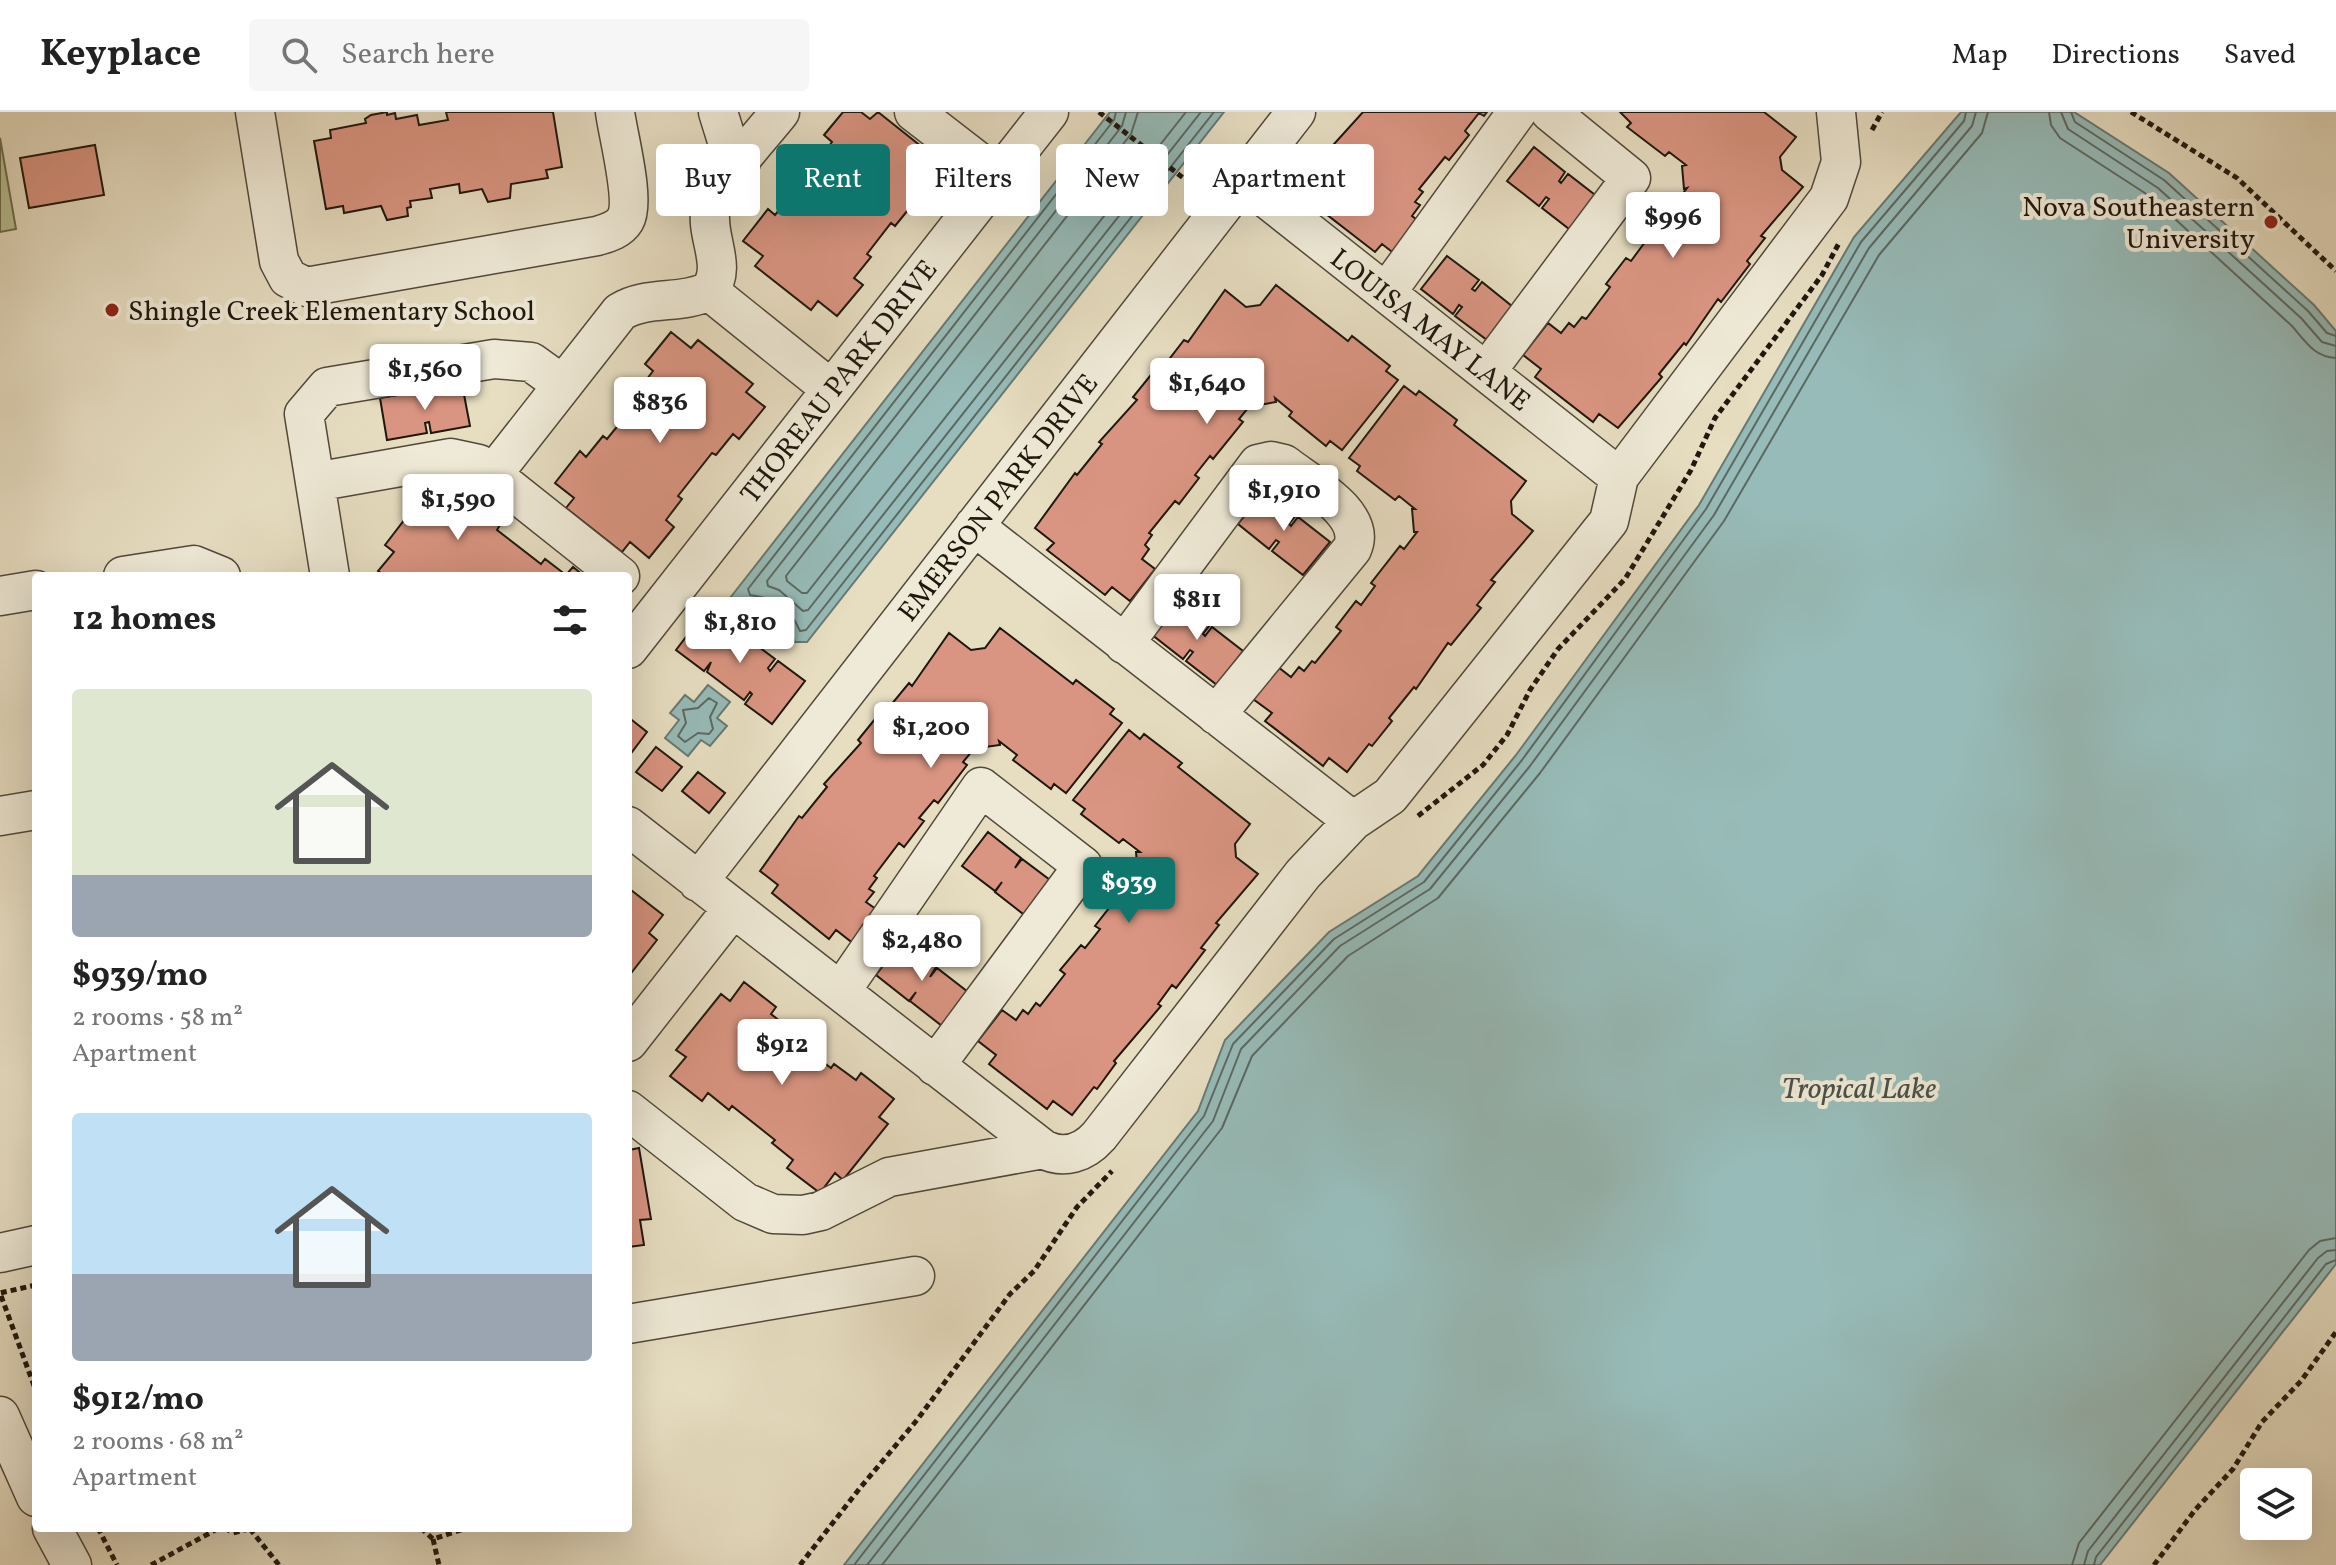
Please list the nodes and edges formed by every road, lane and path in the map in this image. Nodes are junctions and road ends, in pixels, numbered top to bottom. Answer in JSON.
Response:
{"nodes":[{"id":1,"x":255,"y":112,"type":"edge"},
{"id":2,"x":615,"y":112,"type":"edge"},
{"id":3,"x":718,"y":112,"type":"edge"},
{"id":4,"x":780,"y":112,"type":"edge"},
{"id":5,"x":914,"y":112,"type":"edge"},
{"id":6,"x":1049,"y":112,"type":"edge"},
{"id":7,"x":1099,"y":112,"type":"edge"},
{"id":8,"x":1296,"y":112,"type":"edge"},
{"id":9,"x":1517,"y":112,"type":"edge"},
{"id":10,"x":1550,"y":112,"type":"edge"},
{"id":11,"x":1836,"y":112,"type":"edge"},
{"id":12,"x":2131,"y":112,"type":"edge"},
{"id":13,"x":729,"y":144,"type":"edge"},
{"id":14,"x":755,"y":144,"type":"edge"},
{"id":15,"x":955,"y":144,"type":"edge"},
{"id":16,"x":1024,"y":144,"type":"edge"},
{"id":17,"x":1271,"y":144,"type":"edge"},
{"id":18,"x":1184,"y":178,"type":"edge"},
{"id":19,"x":711,"y":216,"type":"edge"},
{"id":20,"x":967,"y":216,"type":"edge"},
{"id":21,"x":1215,"y":216,"type":"edge"},
{"id":22,"x":1289,"y":216,"type":"edge"},
{"id":23,"x":2336,"y":271,"type":"edge"},
{"id":24,"x":709,"y":291,"type":"junction"},
{"id":25,"x":1386,"y":293,"type":"junction"},
{"id":26,"x":1486,"y":372,"type":"junction"},
{"id":27,"x":563,"y":385,"type":"junction"},
{"id":28,"x":831,"y":389,"type":"junction"},
{"id":29,"x":493,"y":474,"type":"junction"},
{"id":30,"x":1619,"y":477,"type":"junction"},
{"id":31,"x":315,"y":482,"type":"junction"},
{"id":32,"x":974,"y":526,"type":"junction"},
{"id":33,"x":149,"y":572,"type":"edge"},
{"id":34,"x":211,"y":572,"type":"edge"},
{"id":35,"x":329,"y":572,"type":"edge"},
{"id":36,"x":615,"y":572,"type":"edge"},
{"id":37,"x":632,"y":585,"type":"edge"},
{"id":38,"x":32,"y":591,"type":"edge"},
{"id":39,"x":0,"y":596,"type":"edge"},
{"id":40,"x":661,"y":608,"type":"junction"},
{"id":41,"x":632,"y":644,"type":"edge"},
{"id":42,"x":1124,"y":644,"type":"junction"},
{"id":43,"x":1216,"y":715,"type":"junction"},
{"id":44,"x":32,"y":811,"type":"edge"},
{"id":45,"x":0,"y":816,"type":"edge"},
{"id":46,"x":1353,"y":821,"type":"junction"},
{"id":47,"x":632,"y":829,"type":"edge"},
{"id":48,"x":698,"y":882,"type":"junction"},
{"id":49,"x":733,"y":908,"type":"junction"},
{"id":50,"x":841,"y":991,"type":"junction"},
{"id":51,"x":632,"y":1037,"type":"edge"},
{"id":52,"x":935,"y":1066,"type":"junction"},
{"id":53,"x":632,"y":1113,"type":"edge"},
{"id":54,"x":1043,"y":1149,"type":"junction"},
{"id":55,"x":32,"y":1246,"type":"edge"},
{"id":56,"x":0,"y":1253,"type":"edge"},
{"id":57,"x":915,"y":1276,"type":"dead end"},
{"id":58,"x":32,"y":1286,"type":"edge"},
{"id":59,"x":632,"y":1323,"type":"edge"},
{"id":60,"x":2336,"y":1332,"type":"edge"},
{"id":61,"x":32,"y":1380,"type":"edge"},
{"id":62,"x":0,"y":1416,"type":"edge"},
{"id":63,"x":32,"y":1488,"type":"edge"},
{"id":64,"x":54,"y":1532,"type":"edge"},
{"id":65,"x":100,"y":1532,"type":"edge"},
{"id":66,"x":212,"y":1532,"type":"edge"},
{"id":67,"x":253,"y":1532,"type":"edge"},
{"id":68,"x":425,"y":1532,"type":"edge"},
{"id":69,"x":455,"y":1532,"type":"edge"},
{"id":70,"x":433,"y":1539,"type":"junction"},
{"id":71,"x":72,"y":1565,"type":"edge"},
{"id":72,"x":117,"y":1565,"type":"edge"},
{"id":73,"x":151,"y":1565,"type":"edge"},
{"id":74,"x":279,"y":1565,"type":"edge"},
{"id":75,"x":439,"y":1565,"type":"edge"},
{"id":76,"x":2154,"y":1565,"type":"edge"}],
"edges":[{"from":1,"to":2,"type":"lane"},
{"from":3,"to":13,"type":"lane"},
{"from":4,"to":14,"type":"lane"},
{"from":5,"to":15,"type":"lane"},
{"from":6,"to":16,"type":"lane","name":"THOREAU PARK DRIVE"},
{"from":7,"to":18,"type":"path"},
{"from":8,"to":17,"type":"lane","name":"EMERSON PARK DRIVE"},
{"from":9,"to":25,"type":"lane"},
{"from":10,"to":26,"type":"lane"},
{"from":11,"to":30,"type":"lane"},
{"from":12,"to":23,"type":"path"},
{"from":19,"to":24,"type":"lane"},
{"from":20,"to":28,"type":"lane","name":"THOREAU PARK DRIVE"},
{"from":21,"to":32,"type":"lane","name":"EMERSON PARK DRIVE"},
{"from":22,"to":25,"type":"lane","name":"LOUISA MAY LANE"},
{"from":24,"to":27,"type":"lane"},
{"from":24,"to":28,"type":"lane"},
{"from":25,"to":26,"type":"lane","name":"LOUISA MAY LANE"},
{"from":26,"to":30,"type":"lane","name":"LOUISA MAY LANE"},
{"from":27,"to":29,"type":"lane"},
{"from":27,"to":31,"type":"lane"},
{"from":28,"to":40,"type":"lane","name":"THOREAU PARK DRIVE"},
{"from":29,"to":31,"type":"lane"},
{"from":29,"to":36,"type":"lane"},
{"from":30,"to":46,"type":"lane"},
{"from":31,"to":35,"type":"lane"},
{"from":32,"to":42,"type":"lane"},
{"from":32,"to":48,"type":"lane","name":"EMERSON PARK DRIVE"},
{"from":33,"to":34,"type":"lane"},
{"from":37,"to":40,"type":"lane"},
{"from":38,"to":39,"type":"lane"},
{"from":40,"to":41,"type":"lane","name":"THOREAU PARK DRIVE"},
{"from":42,"to":43,"type":"lane"},
{"from":42,"to":43,"type":"lane"},
{"from":43,"to":46,"type":"lane"},
{"from":44,"to":45,"type":"lane"},
{"from":46,"to":54,"type":"lane"},
{"from":47,"to":48,"type":"lane"},
{"from":48,"to":49,"type":"lane"},
{"from":49,"to":50,"type":"lane"},
{"from":49,"to":51,"type":"lane"},
{"from":50,"to":52,"type":"lane"},
{"from":50,"to":52,"type":"lane"},
{"from":52,"to":54,"type":"lane"},
{"from":53,"to":54,"type":"lane"},
{"from":55,"to":56,"type":"lane"},
{"from":57,"to":59,"type":"lane"},
{"from":58,"to":61,"type":"path"},
{"from":60,"to":76,"type":"path"},
{"from":62,"to":63,"type":"lane"},
{"from":64,"to":71,"type":"lane"},
{"from":65,"to":72,"type":"path"},
{"from":66,"to":73,"type":"path"},
{"from":67,"to":74,"type":"path"},
{"from":68,"to":70,"type":"path"},
{"from":69,"to":70,"type":"path"},
{"from":70,"to":75,"type":"path"}]}
